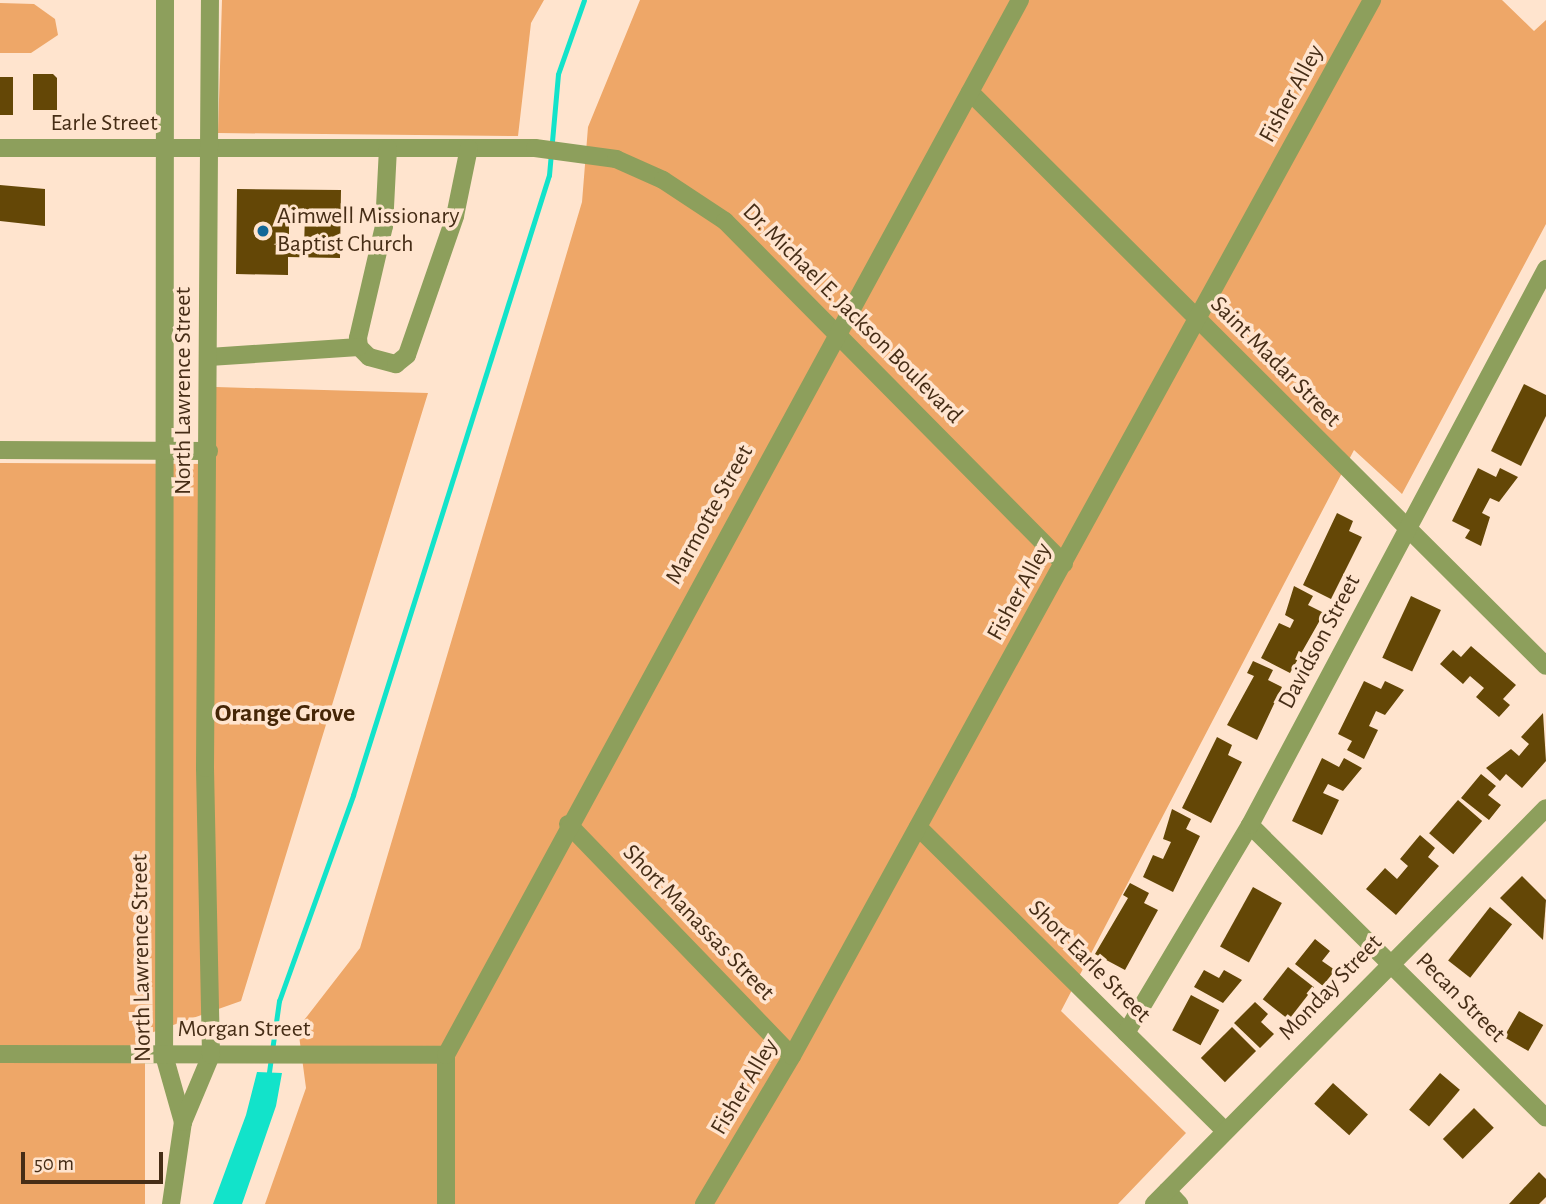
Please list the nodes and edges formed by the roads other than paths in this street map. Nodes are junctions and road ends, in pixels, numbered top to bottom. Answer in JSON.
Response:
{"nodes":[{"id":1,"x":165,"y":0,"type":"edge"},
{"id":2,"x":210,"y":0,"type":"edge"},
{"id":3,"x":1020,"y":0,"type":"edge"},
{"id":4,"x":1372,"y":0,"type":"edge"},
{"id":5,"x":970,"y":92,"type":"junction"},
{"id":6,"x":0,"y":148,"type":"edge"},
{"id":7,"x":163,"y":148,"type":"junction"},
{"id":8,"x":208,"y":148,"type":"junction"},
{"id":9,"x":388,"y":148,"type":"junction"},
{"id":10,"x":469,"y":148,"type":"junction"},
{"id":11,"x":1544,"y":278,"type":"edge"},
{"id":12,"x":1196,"y":317,"type":"junction"},
{"id":13,"x":837,"y":334,"type":"junction"},
{"id":14,"x":359,"y":346,"type":"junction"},
{"id":15,"x":209,"y":357,"type":"junction"},
{"id":16,"x":0,"y":450,"type":"edge"},
{"id":17,"x":165,"y":451,"type":"junction"},
{"id":18,"x":209,"y":451,"type":"junction"},
{"id":19,"x":1408,"y":528,"type":"junction"},
{"id":20,"x":1064,"y":563,"type":"junction"},
{"id":21,"x":1546,"y":666,"type":"edge"},
{"id":22,"x":1546,"y":808,"type":"edge"},
{"id":23,"x":568,"y":824,"type":"junction"},
{"id":24,"x":1250,"y":825,"type":"junction"},
{"id":25,"x":918,"y":827,"type":"junction"},
{"id":26,"x":1390,"y":963,"type":"junction"},
{"id":27,"x":1126,"y":1033,"type":"junction"},
{"id":28,"x":0,"y":1054,"type":"edge"},
{"id":29,"x":164,"y":1055,"type":"junction"},
{"id":30,"x":211,"y":1055,"type":"junction"},
{"id":31,"x":446,"y":1055,"type":"junction"},
{"id":32,"x":792,"y":1056,"type":"junction"},
{"id":33,"x":1546,"y":1118,"type":"edge"},
{"id":34,"x":183,"y":1122,"type":"junction"},
{"id":35,"x":1226,"y":1131,"type":"junction"},
{"id":36,"x":1167,"y":1200,"type":"edge"},
{"id":37,"x":171,"y":1204,"type":"edge"},
{"id":38,"x":446,"y":1204,"type":"edge"},
{"id":39,"x":704,"y":1204,"type":"edge"}],
"edges":[{"from":1,"to":7,"type":"street","name":"North Lawrence Street"},
{"from":2,"to":8,"type":"street","name":"North Lawrence Street"},
{"from":3,"to":5,"type":"street","name":"Marmotte Street"},
{"from":4,"to":12,"type":"street","name":"Fisher Alley"},
{"from":5,"to":12,"type":"street","name":"Saint Madar Street"},
{"from":5,"to":13,"type":"street","name":"Marmotte Street"},
{"from":6,"to":7,"type":"street","name":"Earle Street"},
{"from":7,"to":8,"type":"street","name":"Earle Street"},
{"from":7,"to":17,"type":"street","name":"North Lawrence Street"},
{"from":8,"to":9,"type":"street"},
{"from":8,"to":15,"type":"street","name":"North Lawrence Street"},
{"from":9,"to":10,"type":"street"},
{"from":9,"to":14,"type":"street"},
{"from":10,"to":13,"type":"street","name":"Dr. Michael E. Jackson Boulevard"},
{"from":10,"to":14,"type":"street"},
{"from":11,"to":19,"type":"street","name":"Davidson Street"},
{"from":12,"to":19,"type":"street","name":"Saint Madar Street"},
{"from":12,"to":20,"type":"street","name":"Fisher Alley"},
{"from":13,"to":20,"type":"street","name":"Dr. Michael E. Jackson Boulevard"},
{"from":13,"to":23,"type":"street","name":"Marmotte Street"},
{"from":14,"to":15,"type":"street"},
{"from":15,"to":18,"type":"street","name":"North Lawrence Street"},
{"from":16,"to":17,"type":"street"},
{"from":17,"to":18,"type":"street"},
{"from":17,"to":29,"type":"street","name":"North Lawrence Street"},
{"from":18,"to":30,"type":"street","name":"North Lawrence Street"},
{"from":19,"to":21,"type":"street","name":"Saint Madar Street"},
{"from":19,"to":24,"type":"street","name":"Davidson Street"},
{"from":20,"to":25,"type":"street","name":"Fisher Alley"},
{"from":22,"to":26,"type":"street","name":"Monday Street"},
{"from":23,"to":31,"type":"street","name":"Marmotte Street"},
{"from":23,"to":32,"type":"street","name":"Short Manassas Street"},
{"from":24,"to":26,"type":"street","name":"Pecan Street"},
{"from":24,"to":27,"type":"street","name":"Davidson Street"},
{"from":25,"to":27,"type":"street","name":"Short Earle Street"},
{"from":25,"to":32,"type":"street","name":"Fisher Alley"},
{"from":26,"to":33,"type":"street","name":"Pecan Street"},
{"from":26,"to":35,"type":"street","name":"Monday Street"},
{"from":27,"to":35,"type":"street","name":"Short Earle Street"},
{"from":28,"to":29,"type":"street","name":"Morgan Street"},
{"from":29,"to":30,"type":"street","name":"Morgan Street"},
{"from":29,"to":34,"type":"street","name":"North Lawrence Street"},
{"from":30,"to":31,"type":"street","name":"Morgan Street"},
{"from":30,"to":34,"type":"street","name":"North Lawrence Street"},
{"from":31,"to":38,"type":"street"},
{"from":32,"to":39,"type":"street","name":"Fisher Alley"},
{"from":34,"to":37,"type":"street"},
{"from":35,"to":36,"type":"street","name":"Monday Street"}]}
